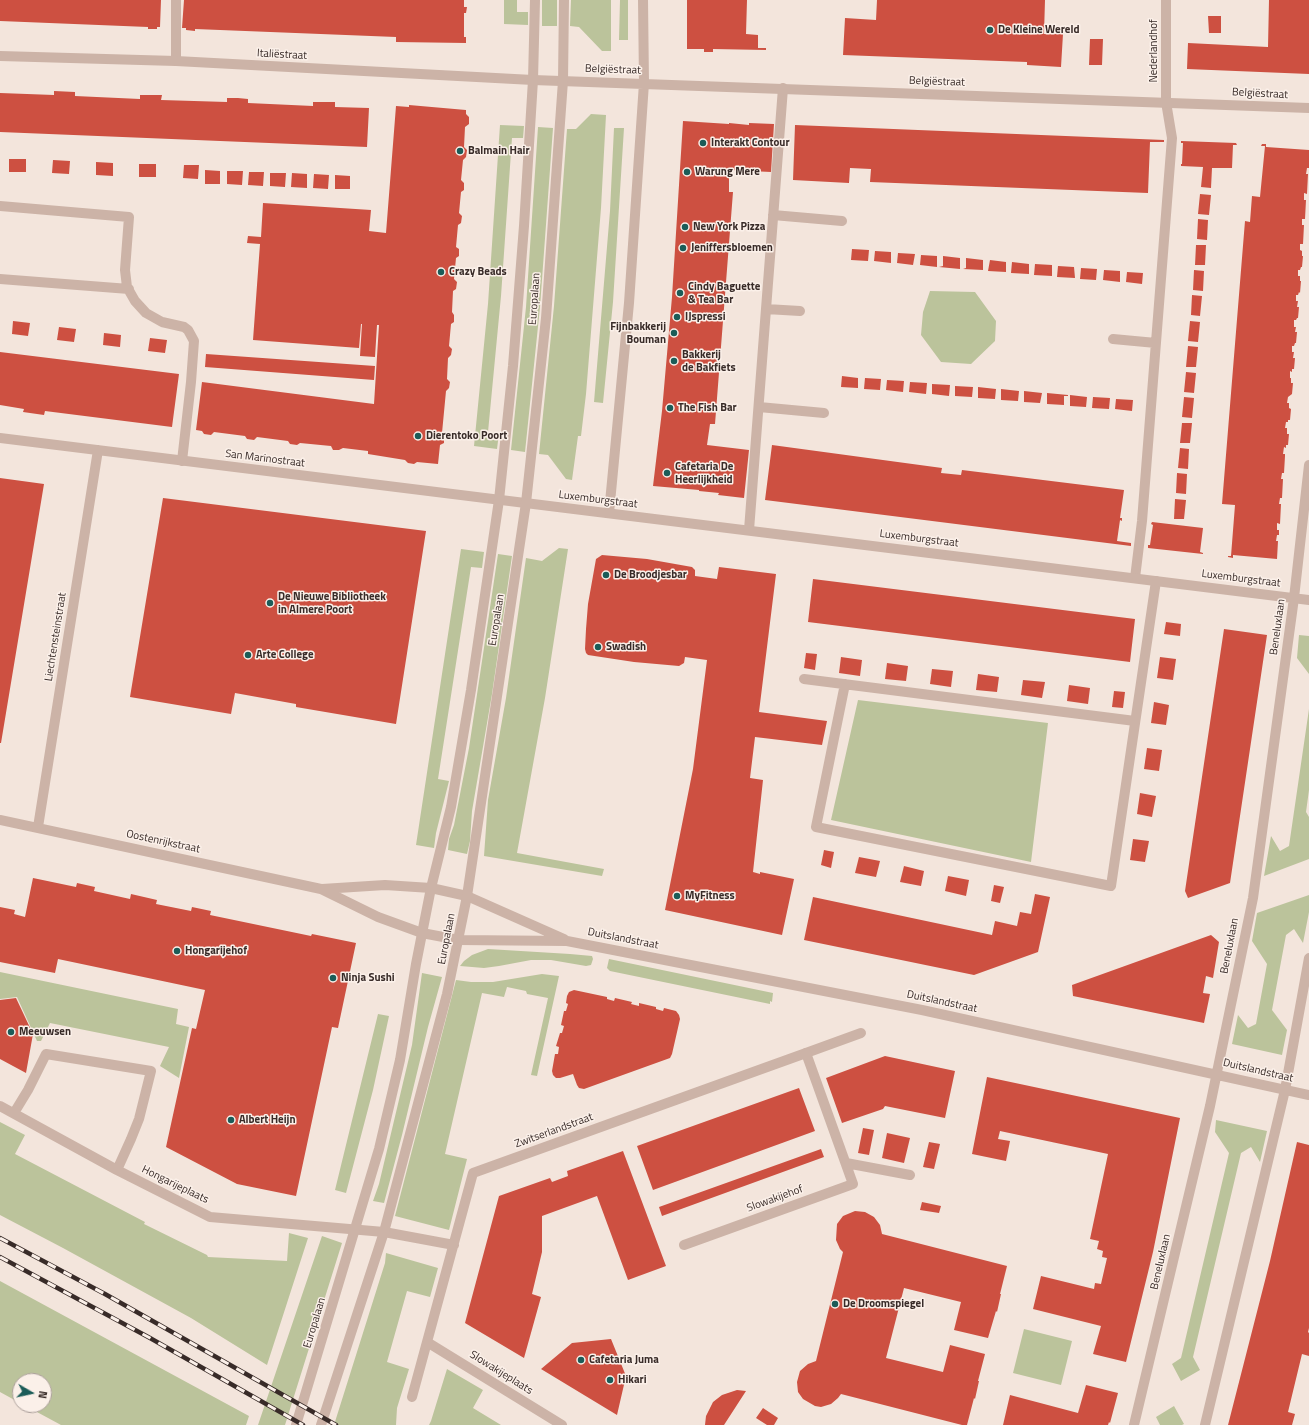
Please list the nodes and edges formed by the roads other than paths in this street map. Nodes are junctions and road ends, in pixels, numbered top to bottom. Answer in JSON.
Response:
{"nodes":[{"id":1,"x":176,"y":0,"type":"edge"},
{"id":2,"x":535,"y":0,"type":"edge"},
{"id":3,"x":564,"y":0,"type":"edge"},
{"id":4,"x":643,"y":0,"type":"edge"},
{"id":5,"x":1166,"y":0,"type":"edge"},
{"id":6,"x":0,"y":56,"type":"edge"},
{"id":7,"x":176,"y":61,"type":"junction"},
{"id":8,"x":533,"y":80,"type":"junction"},
{"id":9,"x":563,"y":81,"type":"junction"},
{"id":10,"x":644,"y":83,"type":"junction"},
{"id":11,"x":783,"y":88,"type":"junction"},
{"id":12,"x":1166,"y":102,"type":"junction"},
{"id":13,"x":1309,"y":108,"type":"edge"},
{"id":14,"x":0,"y":206,"type":"edge"},
{"id":15,"x":773,"y":215,"type":"junction"},
{"id":16,"x":842,"y":221,"type":"dead end"},
{"id":17,"x":0,"y":279,"type":"edge"},
{"id":18,"x":129,"y":289,"type":"junction"},
{"id":19,"x":766,"y":309,"type":"junction"},
{"id":20,"x":800,"y":312,"type":"dead end"},
{"id":21,"x":1113,"y":339,"type":"dead end"},
{"id":22,"x":1156,"y":343,"type":"junction"},
{"id":23,"x":759,"y":407,"type":"junction"},
{"id":24,"x":824,"y":413,"type":"dead end"},
{"id":25,"x":0,"y":438,"type":"edge"},
{"id":26,"x":98,"y":450,"type":"junction"},
{"id":27,"x":182,"y":461,"type":"junction"},
{"id":28,"x":1309,"y":465,"type":"edge"},
{"id":29,"x":499,"y":500,"type":"junction"},
{"id":30,"x":526,"y":503,"type":"junction"},
{"id":31,"x":609,"y":513,"type":"junction"},
{"id":32,"x":750,"y":530,"type":"junction"},
{"id":33,"x":1134,"y":578,"type":"junction"},
{"id":34,"x":1156,"y":581,"type":"junction"},
{"id":35,"x":1294,"y":598,"type":"junction"},
{"id":36,"x":1309,"y":600,"type":"edge"},
{"id":37,"x":804,"y":679,"type":"dead end"},
{"id":38,"x":846,"y":684,"type":"junction"},
{"id":39,"x":1135,"y":721,"type":"junction"},
{"id":40,"x":0,"y":820,"type":"edge"},
{"id":41,"x":38,"y":827,"type":"junction"},
{"id":42,"x":431,"y":888,"type":"junction"},
{"id":43,"x":321,"y":889,"type":"junction"},
{"id":44,"x":468,"y":896,"type":"junction"},
{"id":45,"x":422,"y":933,"type":"junction"},
{"id":46,"x":459,"y":940,"type":"junction"},
{"id":47,"x":567,"y":941,"type":"junction"},
{"id":48,"x":1309,"y":958,"type":"edge"},
{"id":49,"x":861,"y":1033,"type":"dead end"},
{"id":50,"x":806,"y":1052,"type":"junction"},
{"id":51,"x":1217,"y":1074,"type":"junction"},
{"id":52,"x":1285,"y":1090,"type":"junction"},
{"id":53,"x":1309,"y":1095,"type":"edge"},
{"id":54,"x":0,"y":1106,"type":"edge"},
{"id":55,"x":14,"y":1113,"type":"junction"},
{"id":56,"x":846,"y":1163,"type":"junction"},
{"id":57,"x":117,"y":1170,"type":"junction"},
{"id":58,"x":910,"y":1175,"type":"dead end"},
{"id":59,"x":356,"y":1229,"type":"junction"},
{"id":60,"x":384,"y":1232,"type":"junction"},
{"id":61,"x":454,"y":1245,"type":"junction"},
{"id":62,"x":684,"y":1245,"type":"dead end"},
{"id":63,"x":427,"y":1342,"type":"junction"},
{"id":64,"x":412,"y":1397,"type":"dead end"},
{"id":65,"x":296,"y":1425,"type":"edge"},
{"id":66,"x":322,"y":1425,"type":"edge"},
{"id":67,"x":562,"y":1425,"type":"edge"},
{"id":68,"x":1134,"y":1425,"type":"edge"},
{"id":69,"x":1205,"y":1425,"type":"edge"}],
"edges":[{"from":1,"to":7,"type":"street"},
{"from":2,"to":8,"type":"street","name":"Europalaan"},
{"from":3,"to":9,"type":"street","name":"Europalaan"},
{"from":4,"to":10,"type":"street"},
{"from":5,"to":12,"type":"street","name":"Nederlandhof"},
{"from":6,"to":7,"type":"street","name":"Italiëstraat"},
{"from":7,"to":8,"type":"street","name":"Italiëstraat"},
{"from":8,"to":9,"type":"street","name":"Italiëstraat"},
{"from":8,"to":29,"type":"street","name":"Europalaan"},
{"from":9,"to":10,"type":"street","name":"Belgiëstraat"},
{"from":9,"to":30,"type":"street","name":"Europalaan"},
{"from":10,"to":11,"type":"street","name":"Belgiëstraat"},
{"from":10,"to":31,"type":"street"},
{"from":11,"to":12,"type":"street","name":"Belgiëstraat"},
{"from":11,"to":15,"type":"street"},
{"from":12,"to":13,"type":"street","name":"Belgiëstraat"},
{"from":12,"to":22,"type":"street","name":"Nederlandhof"},
{"from":14,"to":18,"type":"street"},
{"from":15,"to":16,"type":"street"},
{"from":15,"to":19,"type":"street"},
{"from":17,"to":18,"type":"street"},
{"from":18,"to":27,"type":"street"},
{"from":19,"to":20,"type":"street"},
{"from":19,"to":23,"type":"street"},
{"from":21,"to":22,"type":"street"},
{"from":22,"to":33,"type":"street","name":"Nederlandhof"},
{"from":23,"to":24,"type":"street"},
{"from":23,"to":32,"type":"street"},
{"from":25,"to":26,"type":"street","name":"San Marinostraat"},
{"from":26,"to":27,"type":"street","name":"San Marinostraat"},
{"from":26,"to":41,"type":"street","name":"Liechtensteinstraat"},
{"from":27,"to":29,"type":"street","name":"San Marinostraat"},
{"from":28,"to":35,"type":"street","name":"Beneluxlaan"},
{"from":29,"to":30,"type":"street","name":"San Marinostraat"},
{"from":29,"to":42,"type":"street","name":"Europalaan"},
{"from":30,"to":31,"type":"street","name":"Luxemburgstraat"},
{"from":30,"to":44,"type":"street","name":"Europalaan"},
{"from":31,"to":32,"type":"street","name":"Luxemburgstraat"},
{"from":32,"to":33,"type":"street","name":"Luxemburgstraat"},
{"from":33,"to":34,"type":"street","name":"Luxemburgstraat"},
{"from":34,"to":35,"type":"street","name":"Luxemburgstraat"},
{"from":34,"to":39,"type":"street"},
{"from":35,"to":36,"type":"street","name":"Luxemburgstraat"},
{"from":35,"to":51,"type":"street","name":"Beneluxlaan"},
{"from":37,"to":38,"type":"street"},
{"from":38,"to":39,"type":"street"},
{"from":38,"to":39,"type":"street"},
{"from":40,"to":41,"type":"street","name":"Oostenrijkstraat"},
{"from":41,"to":43,"type":"street","name":"Oostenrijkstraat"},
{"from":42,"to":43,"type":"street","name":"Oostenrijkstraat"},
{"from":42,"to":44,"type":"street","name":"Duitslandstraat"},
{"from":42,"to":45,"type":"street","name":"Europalaan"},
{"from":43,"to":45,"type":"street","name":"Oostenrijkstraat"},
{"from":44,"to":46,"type":"street","name":"Europalaan"},
{"from":44,"to":47,"type":"street","name":"Duitslandstraat"},
{"from":45,"to":46,"type":"street","name":"Duitslandstraat"},
{"from":45,"to":59,"type":"street","name":"Europalaan"},
{"from":46,"to":47,"type":"street","name":"Duitslandstraat"},
{"from":46,"to":60,"type":"street","name":"Europalaan"},
{"from":47,"to":51,"type":"street","name":"Duitslandstraat"},
{"from":48,"to":52,"type":"street"},
{"from":49,"to":50,"type":"street","name":"Zwitserlandstraat"},
{"from":50,"to":56,"type":"street","name":"Slowakijehof"},
{"from":50,"to":61,"type":"street","name":"Zwitserlandstraat"},
{"from":51,"to":52,"type":"street","name":"Duitslandstraat"},
{"from":51,"to":68,"type":"street","name":"Beneluxlaan"},
{"from":52,"to":53,"type":"street","name":"Duitslandstraat"},
{"from":52,"to":69,"type":"street"},
{"from":54,"to":55,"type":"street","name":"Hongarijeplaats"},
{"from":55,"to":57,"type":"street","name":"Hongarijeplaats"},
{"from":55,"to":57,"type":"street"},
{"from":56,"to":58,"type":"street"},
{"from":56,"to":62,"type":"street","name":"Slowakijehof"},
{"from":57,"to":59,"type":"street","name":"Hongarijeplaats"},
{"from":59,"to":60,"type":"street"},
{"from":59,"to":65,"type":"street","name":"Europalaan"},
{"from":60,"to":61,"type":"street"},
{"from":60,"to":66,"type":"street","name":"Europalaan"},
{"from":61,"to":63,"type":"street","name":"Zwitserlandstraat"},
{"from":63,"to":64,"type":"street","name":"Zwitserlandstraat"},
{"from":63,"to":67,"type":"street","name":"Slowakijeplaats"}]}
